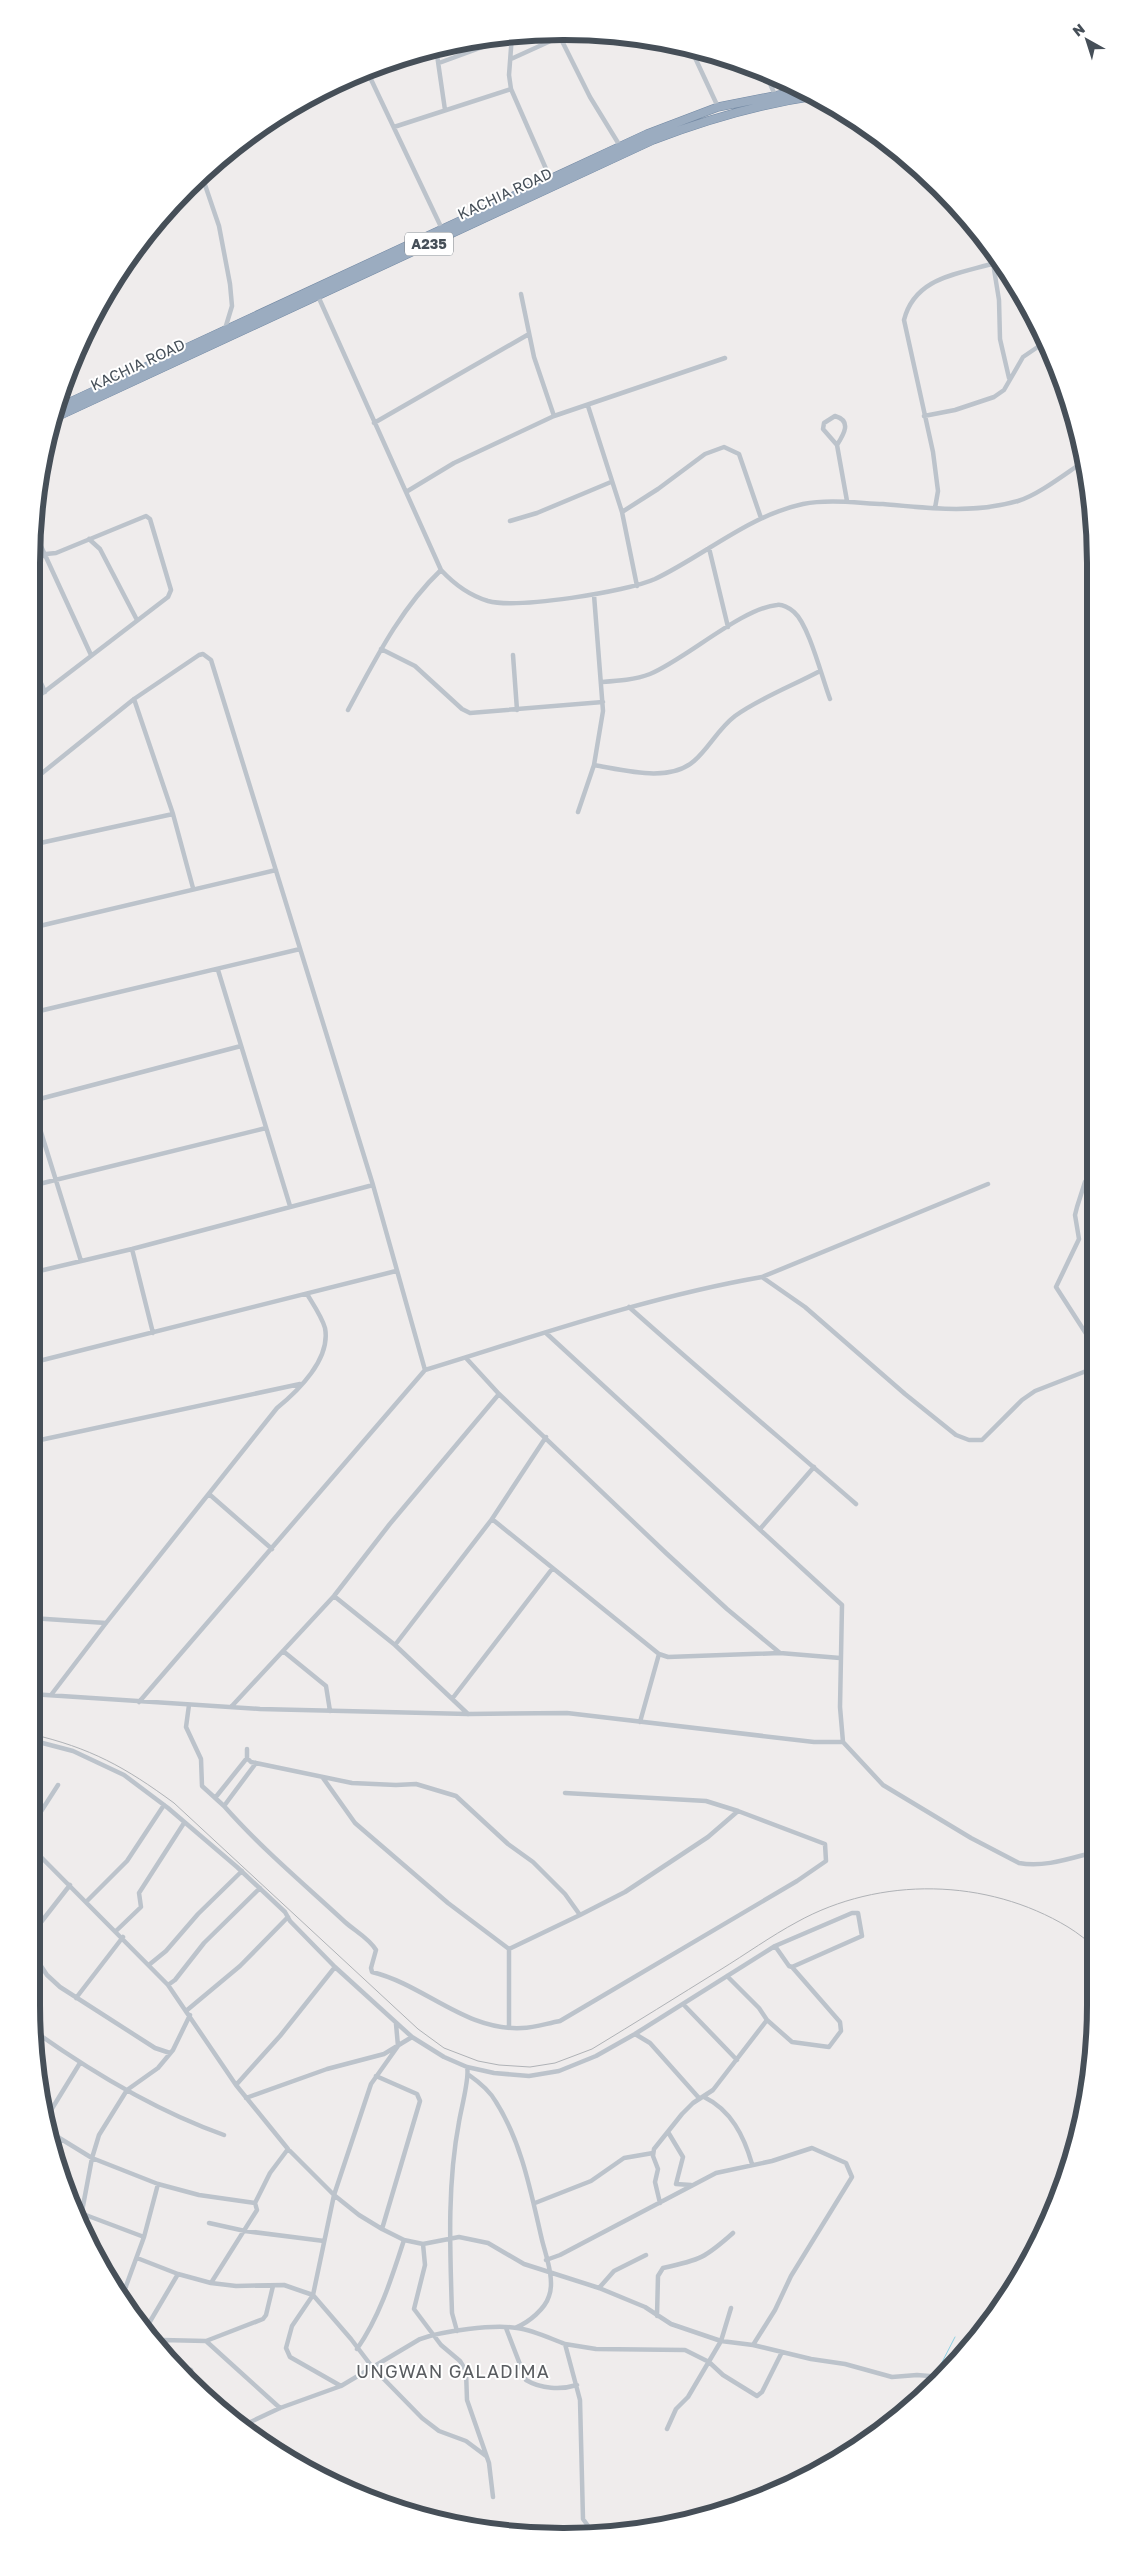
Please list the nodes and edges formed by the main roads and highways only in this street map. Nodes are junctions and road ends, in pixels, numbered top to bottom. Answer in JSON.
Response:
{"nodes":[{"id":1,"x":791,"y":92,"type":"edge"},
{"id":2,"x":803,"y":98,"type":"edge"},
{"id":3,"x":65,"y":404,"type":"edge"},
{"id":4,"x":62,"y":415,"type":"edge"}],
"edges":[{"from":1,"to":3,"type":"highway","name":"KACHIA ROAD","number":"A235"},
{"from":2,"to":4,"type":"highway","name":"KACHIA ROAD","number":"A235"}]}
